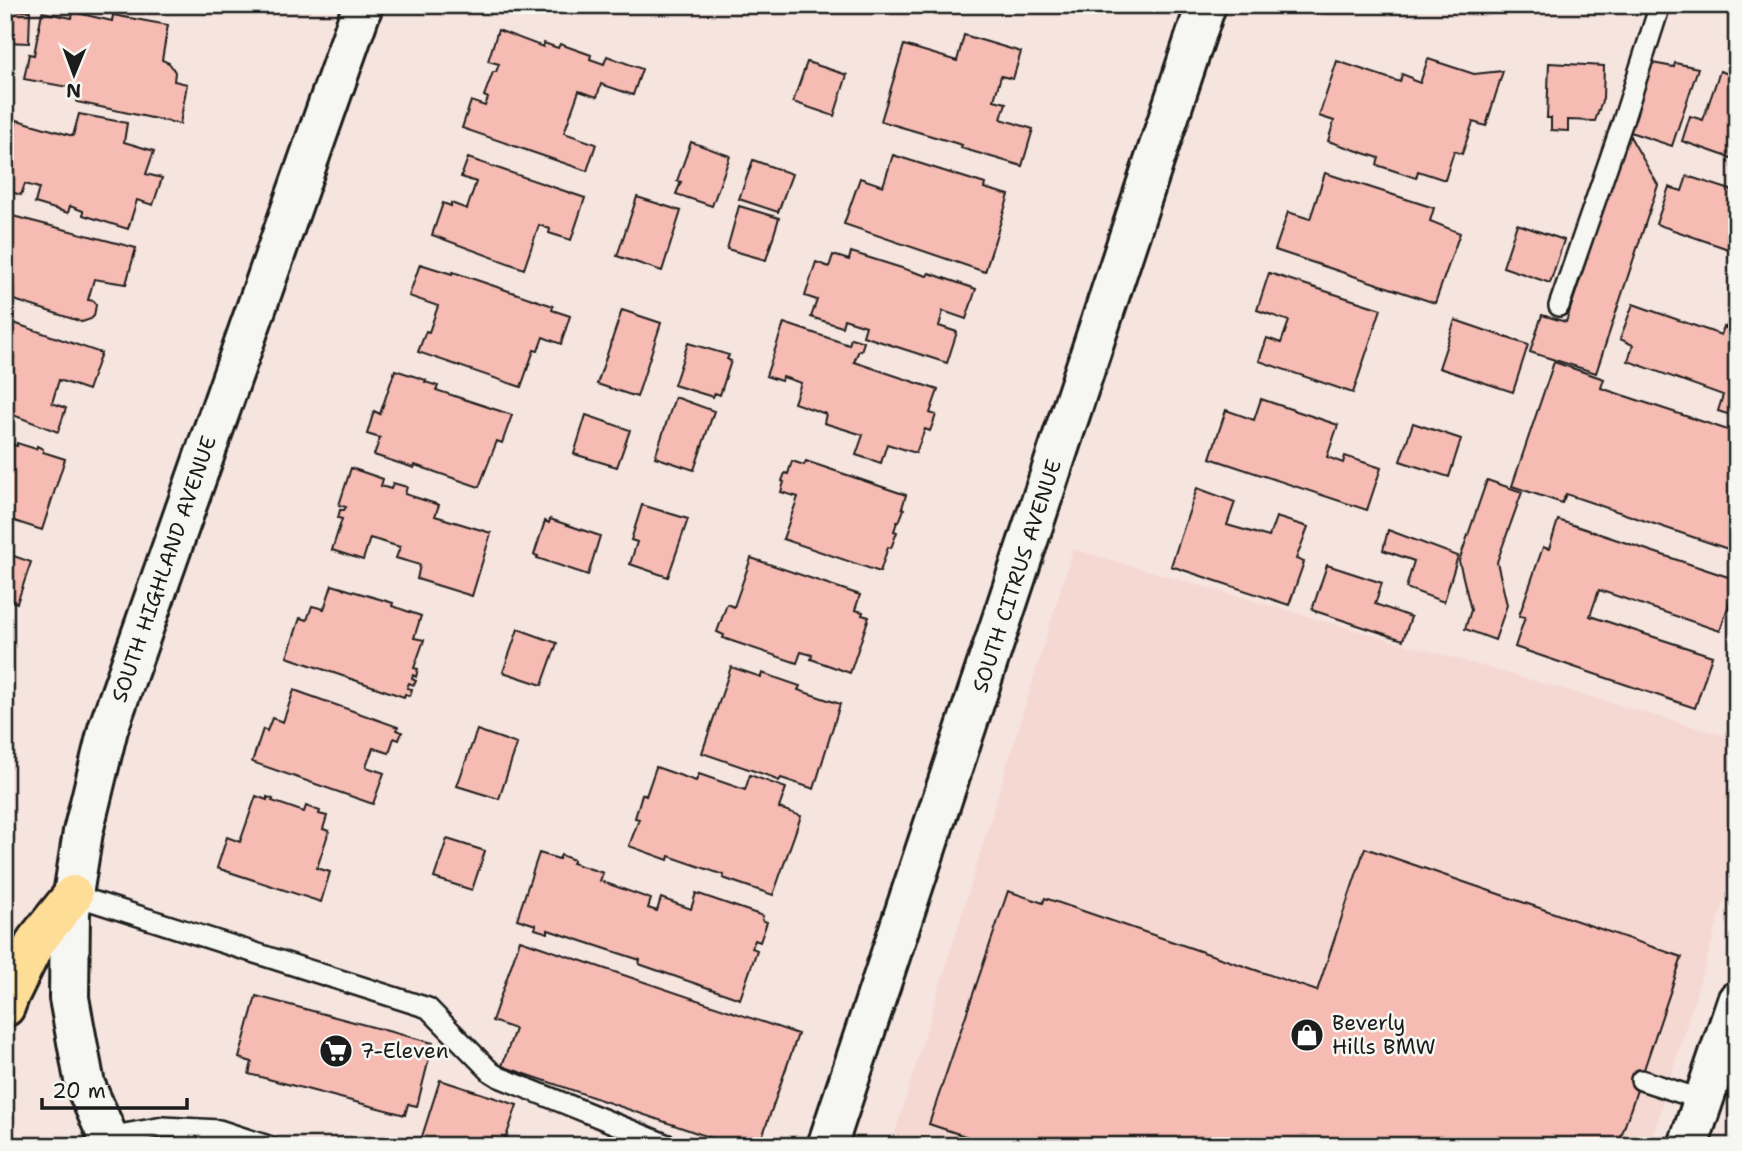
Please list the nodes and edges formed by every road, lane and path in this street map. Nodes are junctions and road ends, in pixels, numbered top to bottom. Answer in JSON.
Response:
{"nodes":[{"id":1,"x":363,"y":5,"type":"edge"},
{"id":2,"x":1206,"y":5,"type":"edge"},
{"id":3,"x":1660,"y":5,"type":"edge"},
{"id":4,"x":1559,"y":306,"type":"dead end"},
{"id":5,"x":73,"y":895,"type":"junction"},
{"id":6,"x":1737,"y":1002,"type":"edge"},
{"id":7,"x":5,"y":1007,"type":"edge"},
{"id":8,"x":1641,"y":1080,"type":"dead end"},
{"id":9,"x":1703,"y":1100,"type":"junction"},
{"id":10,"x":110,"y":1141,"type":"edge"},
{"id":11,"x":268,"y":1146,"type":"edge"},
{"id":12,"x":670,"y":1146,"type":"edge"},
{"id":13,"x":827,"y":1146,"type":"edge"},
{"id":14,"x":1688,"y":1146,"type":"edge"}],
"edges":[{"from":1,"to":5,"type":"street","name":"SOUTH HIGHLAND AVENUE"},
{"from":2,"to":13,"type":"street","name":"SOUTH CITRUS AVENUE"},
{"from":3,"to":4,"type":"lane"},
{"from":5,"to":7,"type":"main road"},
{"from":5,"to":10,"type":"street","name":"SOUTH HIGHLAND AVENUE"},
{"from":5,"to":12,"type":"lane"},
{"from":6,"to":9,"type":"street"},
{"from":8,"to":9,"type":"lane"},
{"from":9,"to":14,"type":"street"},
{"from":10,"to":11,"type":"lane"}]}
